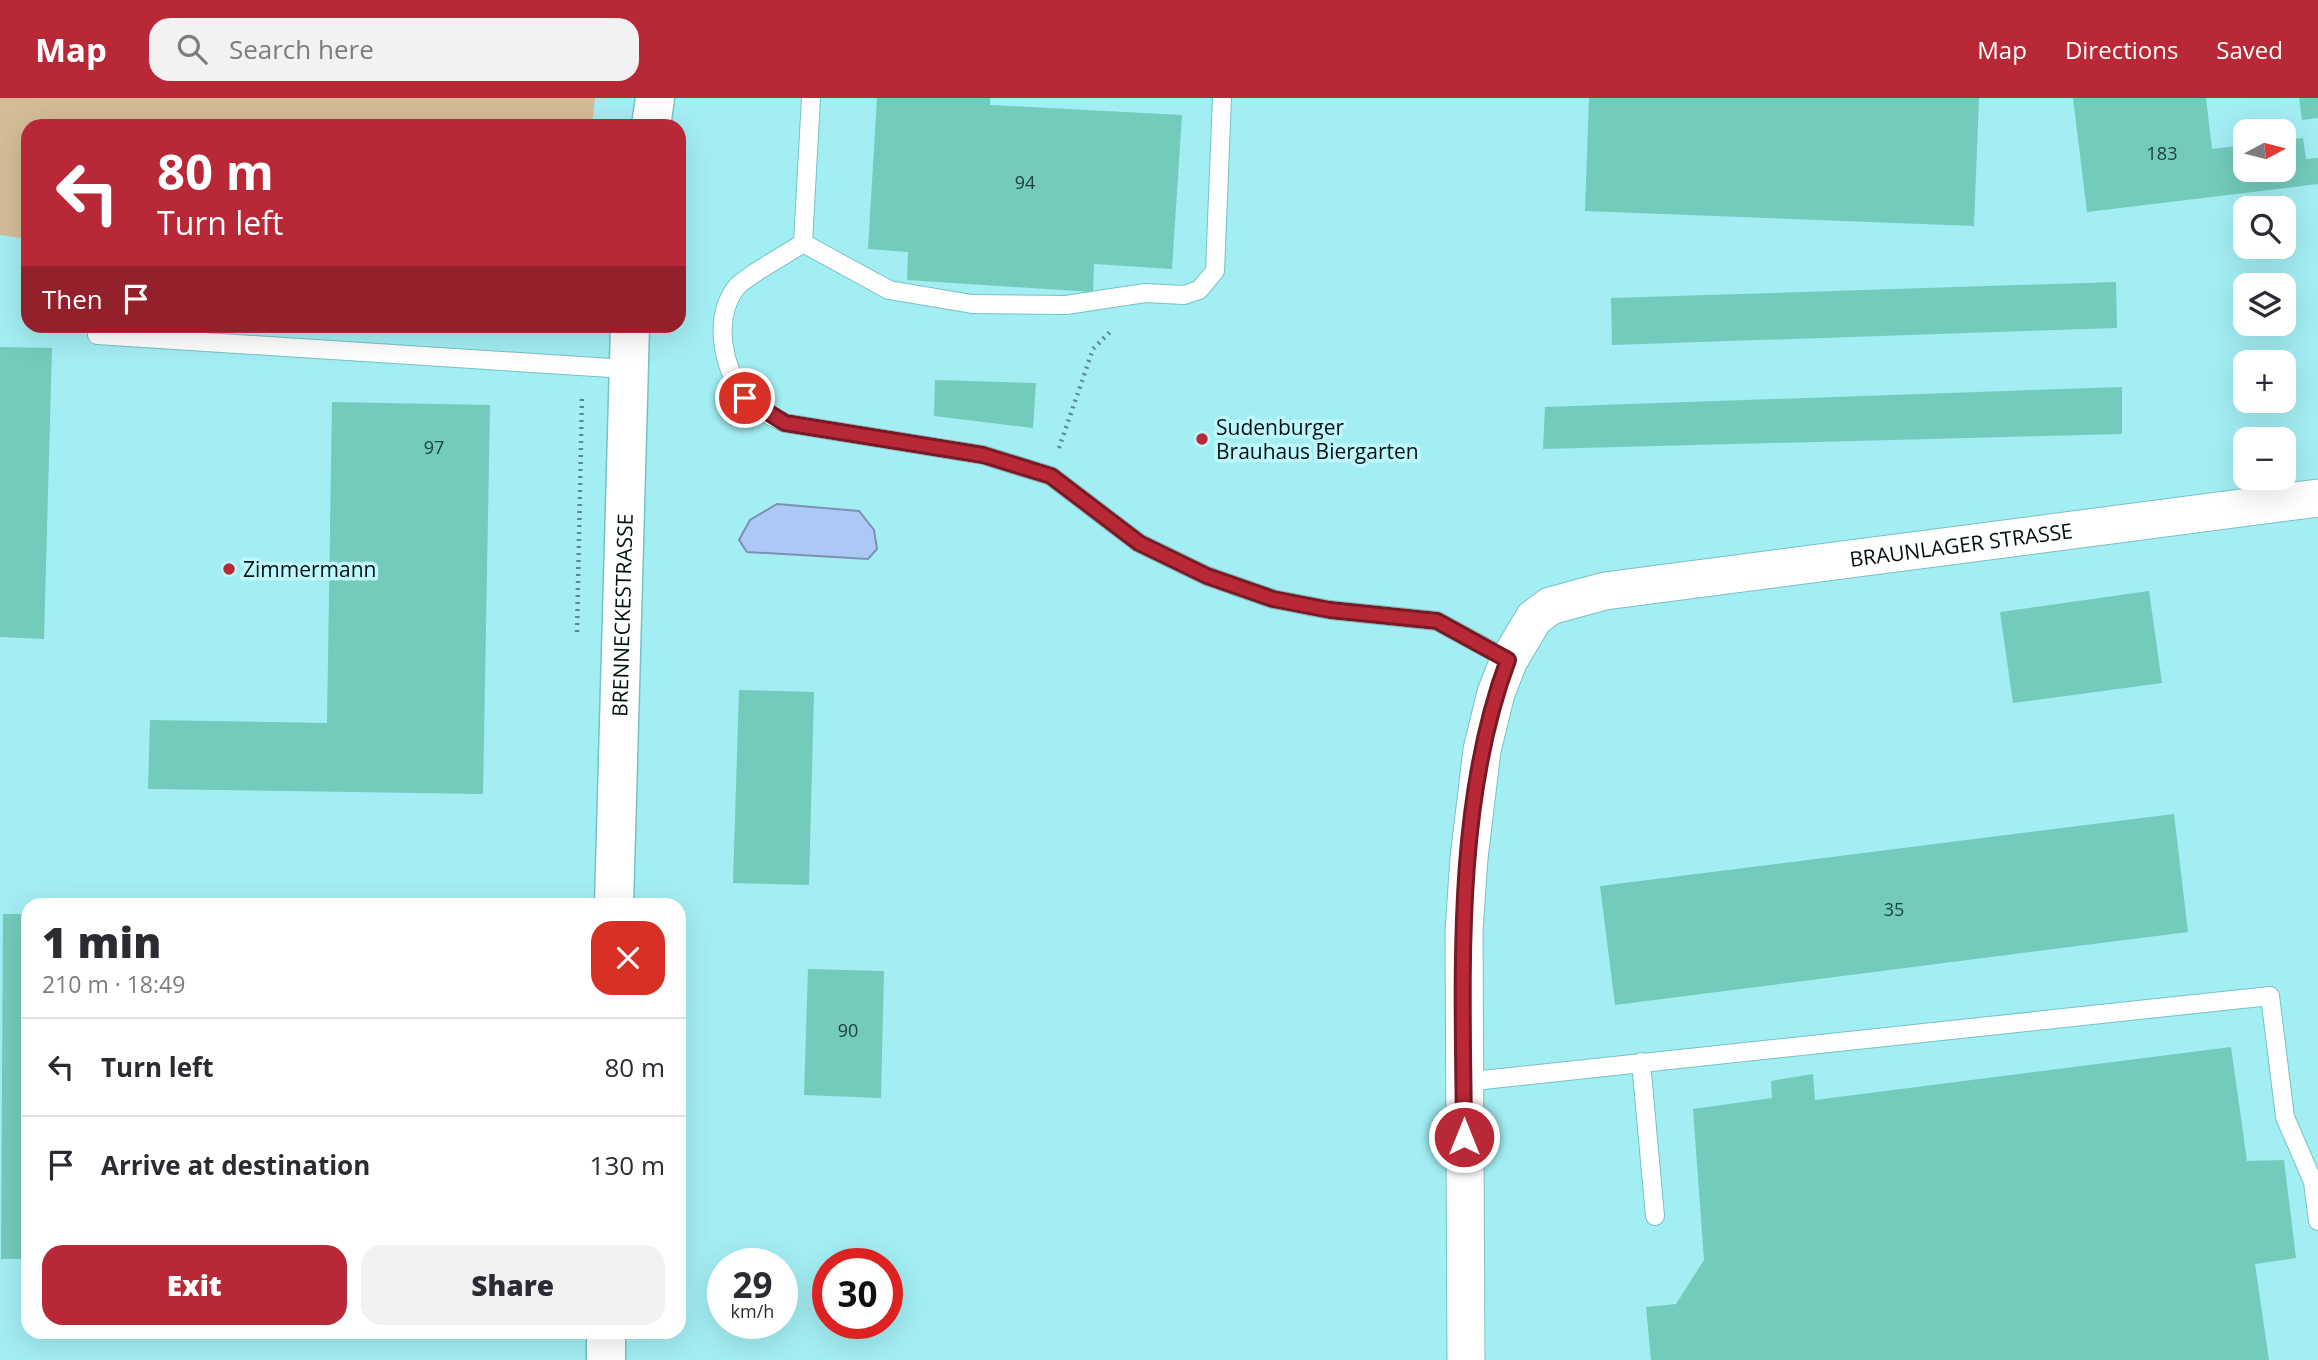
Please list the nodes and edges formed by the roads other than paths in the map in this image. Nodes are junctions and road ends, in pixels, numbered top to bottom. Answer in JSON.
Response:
{"nodes":[{"id":1,"x":655,"y":98,"type":"edge"},
{"id":2,"x":811,"y":98,"type":"edge"},
{"id":3,"x":1222,"y":98,"type":"edge"},
{"id":4,"x":652,"y":119,"type":"edge"},
{"id":5,"x":803,"y":243,"type":"junction"},
{"id":6,"x":630,"y":333,"type":"edge"},
{"id":7,"x":97,"y":335,"type":"dead end"},
{"id":8,"x":627,"y":369,"type":"junction"},
{"id":9,"x":2318,"y":498,"type":"edge"},
{"id":10,"x":1508,"y":660,"type":"junction"},
{"id":11,"x":614,"y":898,"type":"edge"},
{"id":12,"x":1641,"y":1062,"type":"junction"},
{"id":13,"x":1464,"y":1082,"type":"junction"},
{"id":14,"x":1655,"y":1216,"type":"dead end"},
{"id":15,"x":2318,"y":1221,"type":"edge"},
{"id":16,"x":606,"y":1339,"type":"edge"},
{"id":17,"x":606,"y":1360,"type":"edge"},
{"id":18,"x":1466,"y":1360,"type":"edge"}],
"edges":[{"from":1,"to":4,"type":"main road"},
{"from":2,"to":5,"type":"lane"},
{"from":3,"to":5,"type":"lane"},
{"from":5,"to":10,"type":"lane"},
{"from":6,"to":8,"type":"main road","name":"BRENNECKESTRASSE"},
{"from":7,"to":8,"type":"lane"},
{"from":8,"to":11,"type":"main road","name":"BRENNECKESTRASSE"},
{"from":9,"to":10,"type":"street","name":"BRAUNLAGER STRASSE"},
{"from":10,"to":13,"type":"street","name":"BRAUNLAGER STRASSE"},
{"from":12,"to":13,"type":"lane"},
{"from":12,"to":14,"type":"lane"},
{"from":12,"to":15,"type":"lane"},
{"from":13,"to":18,"type":"street","name":"BRAUNLAGER STRASSE"},
{"from":16,"to":17,"type":"main road"}]}
